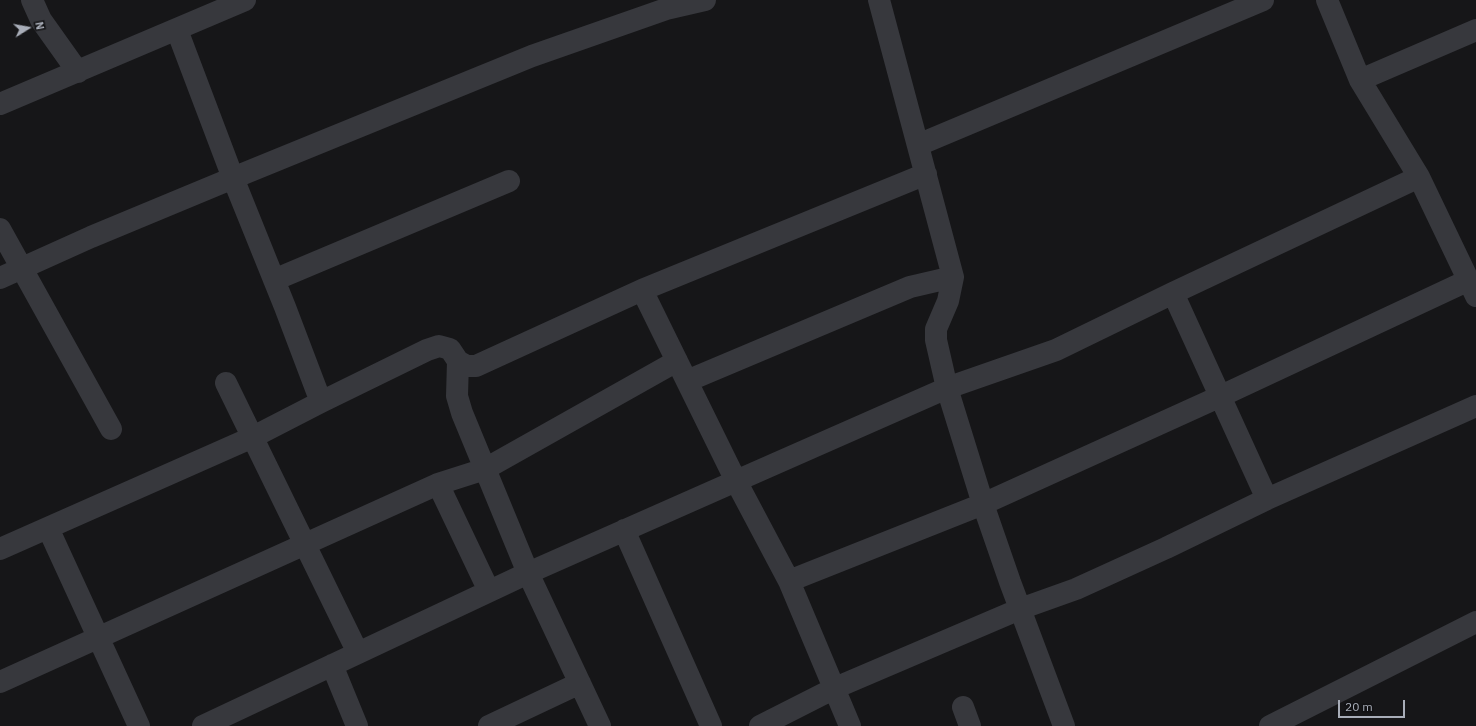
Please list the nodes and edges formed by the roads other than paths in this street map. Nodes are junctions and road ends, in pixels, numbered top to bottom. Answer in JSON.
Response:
{"nodes":[{"id":1,"x":32,"y":0,"type":"edge"},
{"id":2,"x":245,"y":0,"type":"edge"},
{"id":3,"x":705,"y":0,"type":"edge"},
{"id":4,"x":879,"y":0,"type":"edge"},
{"id":5,"x":1263,"y":0,"type":"edge"},
{"id":6,"x":1327,"y":0,"type":"edge"},
{"id":7,"x":177,"y":30,"type":"junction"},
{"id":8,"x":1476,"y":30,"type":"edge"},
{"id":9,"x":78,"y":72,"type":"junction"},
{"id":10,"x":1360,"y":80,"type":"junction"},
{"id":11,"x":0,"y":104,"type":"edge"},
{"id":12,"x":918,"y":145,"type":"junction"},
{"id":13,"x":926,"y":174,"type":"junction"},
{"id":14,"x":1419,"y":177,"type":"junction"},
{"id":15,"x":233,"y":178,"type":"junction"},
{"id":16,"x":509,"y":181,"type":"dead end"},
{"id":17,"x":0,"y":229,"type":"edge"},
{"id":18,"x":22,"y":269,"type":"junction"},
{"id":19,"x":953,"y":277,"type":"junction"},
{"id":20,"x":0,"y":278,"type":"edge"},
{"id":21,"x":274,"y":280,"type":"junction"},
{"id":22,"x":1472,"y":288,"type":"edge"},
{"id":23,"x":642,"y":290,"type":"junction"},
{"id":24,"x":1173,"y":293,"type":"junction"},
{"id":25,"x":458,"y":361,"type":"junction"},
{"id":26,"x":677,"y":361,"type":"junction"},
{"id":27,"x":687,"y":381,"type":"junction"},
{"id":28,"x":226,"y":383,"type":"dead end"},
{"id":29,"x":947,"y":388,"type":"junction"},
{"id":30,"x":1221,"y":396,"type":"junction"},
{"id":31,"x":321,"y":402,"type":"junction"},
{"id":32,"x":1476,"y":406,"type":"edge"},
{"id":33,"x":111,"y":429,"type":"dead end"},
{"id":34,"x":253,"y":437,"type":"junction"},
{"id":35,"x":485,"y":469,"type":"junction"},
{"id":36,"x":736,"y":481,"type":"junction"},
{"id":37,"x":438,"y":484,"type":"junction"},
{"id":38,"x":1266,"y":499,"type":"junction"},
{"id":39,"x":983,"y":504,"type":"junction"},
{"id":40,"x":48,"y":528,"type":"junction"},
{"id":41,"x":624,"y":530,"type":"junction"},
{"id":42,"x":305,"y":545,"type":"junction"},
{"id":43,"x":0,"y":550,"type":"edge"},
{"id":44,"x":528,"y":573,"type":"junction"},
{"id":45,"x":789,"y":582,"type":"junction"},
{"id":46,"x":489,"y":591,"type":"junction"},
{"id":47,"x":1020,"y":609,"type":"junction"},
{"id":48,"x":1476,"y":622,"type":"edge"},
{"id":49,"x":98,"y":638,"type":"junction"},
{"id":50,"x":358,"y":653,"type":"junction"},
{"id":51,"x":332,"y":665,"type":"junction"},
{"id":52,"x":0,"y":682,"type":"edge"},
{"id":53,"x":580,"y":683,"type":"junction"},
{"id":54,"x":835,"y":688,"type":"junction"},
{"id":55,"x":139,"y":726,"type":"edge"},
{"id":56,"x":203,"y":726,"type":"edge"},
{"id":57,"x":357,"y":726,"type":"edge"},
{"id":58,"x":489,"y":726,"type":"edge"},
{"id":59,"x":600,"y":726,"type":"edge"},
{"id":60,"x":711,"y":726,"type":"edge"},
{"id":61,"x":760,"y":726,"type":"edge"},
{"id":62,"x":850,"y":726,"type":"edge"},
{"id":63,"x":1064,"y":726,"type":"edge"},
{"id":64,"x":1270,"y":726,"type":"edge"}],
"edges":[{"from":1,"to":9,"type":"street"},
{"from":2,"to":7,"type":"street"},
{"from":3,"to":15,"type":"street"},
{"from":4,"to":12,"type":"street"},
{"from":5,"to":12,"type":"street"},
{"from":6,"to":10,"type":"street"},
{"from":7,"to":9,"type":"street"},
{"from":7,"to":15,"type":"street"},
{"from":8,"to":10,"type":"street"},
{"from":9,"to":11,"type":"street"},
{"from":10,"to":14,"type":"street"},
{"from":12,"to":13,"type":"street"},
{"from":13,"to":19,"type":"street"},
{"from":13,"to":23,"type":"street"},
{"from":14,"to":22,"type":"street"},
{"from":14,"to":24,"type":"street"},
{"from":15,"to":18,"type":"street"},
{"from":15,"to":21,"type":"street"},
{"from":16,"to":21,"type":"street"},
{"from":17,"to":18,"type":"street"},
{"from":18,"to":20,"type":"street"},
{"from":18,"to":33,"type":"street"},
{"from":19,"to":27,"type":"street"},
{"from":19,"to":29,"type":"street"},
{"from":21,"to":31,"type":"street"},
{"from":22,"to":30,"type":"street"},
{"from":23,"to":25,"type":"street"},
{"from":23,"to":26,"type":"street"},
{"from":24,"to":29,"type":"street"},
{"from":24,"to":30,"type":"street"},
{"from":25,"to":31,"type":"street"},
{"from":25,"to":35,"type":"street"},
{"from":26,"to":27,"type":"street"},
{"from":26,"to":35,"type":"street"},
{"from":27,"to":36,"type":"street"},
{"from":28,"to":34,"type":"street"},
{"from":29,"to":36,"type":"street"},
{"from":29,"to":39,"type":"street"},
{"from":30,"to":38,"type":"street"},
{"from":30,"to":39,"type":"street"},
{"from":31,"to":34,"type":"street"},
{"from":32,"to":38,"type":"street"},
{"from":34,"to":40,"type":"street"},
{"from":34,"to":42,"type":"street"},
{"from":35,"to":37,"type":"street"},
{"from":35,"to":44,"type":"street"},
{"from":36,"to":41,"type":"street"},
{"from":36,"to":45,"type":"street"},
{"from":37,"to":42,"type":"street"},
{"from":37,"to":46,"type":"street"},
{"from":38,"to":47,"type":"street"},
{"from":39,"to":45,"type":"street"},
{"from":39,"to":47,"type":"street"},
{"from":40,"to":43,"type":"street"},
{"from":40,"to":49,"type":"street"},
{"from":41,"to":44,"type":"street"},
{"from":41,"to":60,"type":"street"},
{"from":42,"to":49,"type":"street"},
{"from":42,"to":50,"type":"street"},
{"from":44,"to":46,"type":"street"},
{"from":44,"to":53,"type":"street"},
{"from":45,"to":54,"type":"street"},
{"from":46,"to":50,"type":"street"},
{"from":47,"to":54,"type":"street"},
{"from":47,"to":63,"type":"street"},
{"from":48,"to":64,"type":"street"},
{"from":49,"to":52,"type":"street"},
{"from":49,"to":55,"type":"street"},
{"from":50,"to":51,"type":"street"},
{"from":51,"to":56,"type":"street"},
{"from":51,"to":57,"type":"street"},
{"from":53,"to":58,"type":"street"},
{"from":53,"to":59,"type":"street"},
{"from":54,"to":61,"type":"street"},
{"from":54,"to":62,"type":"street"}]}
